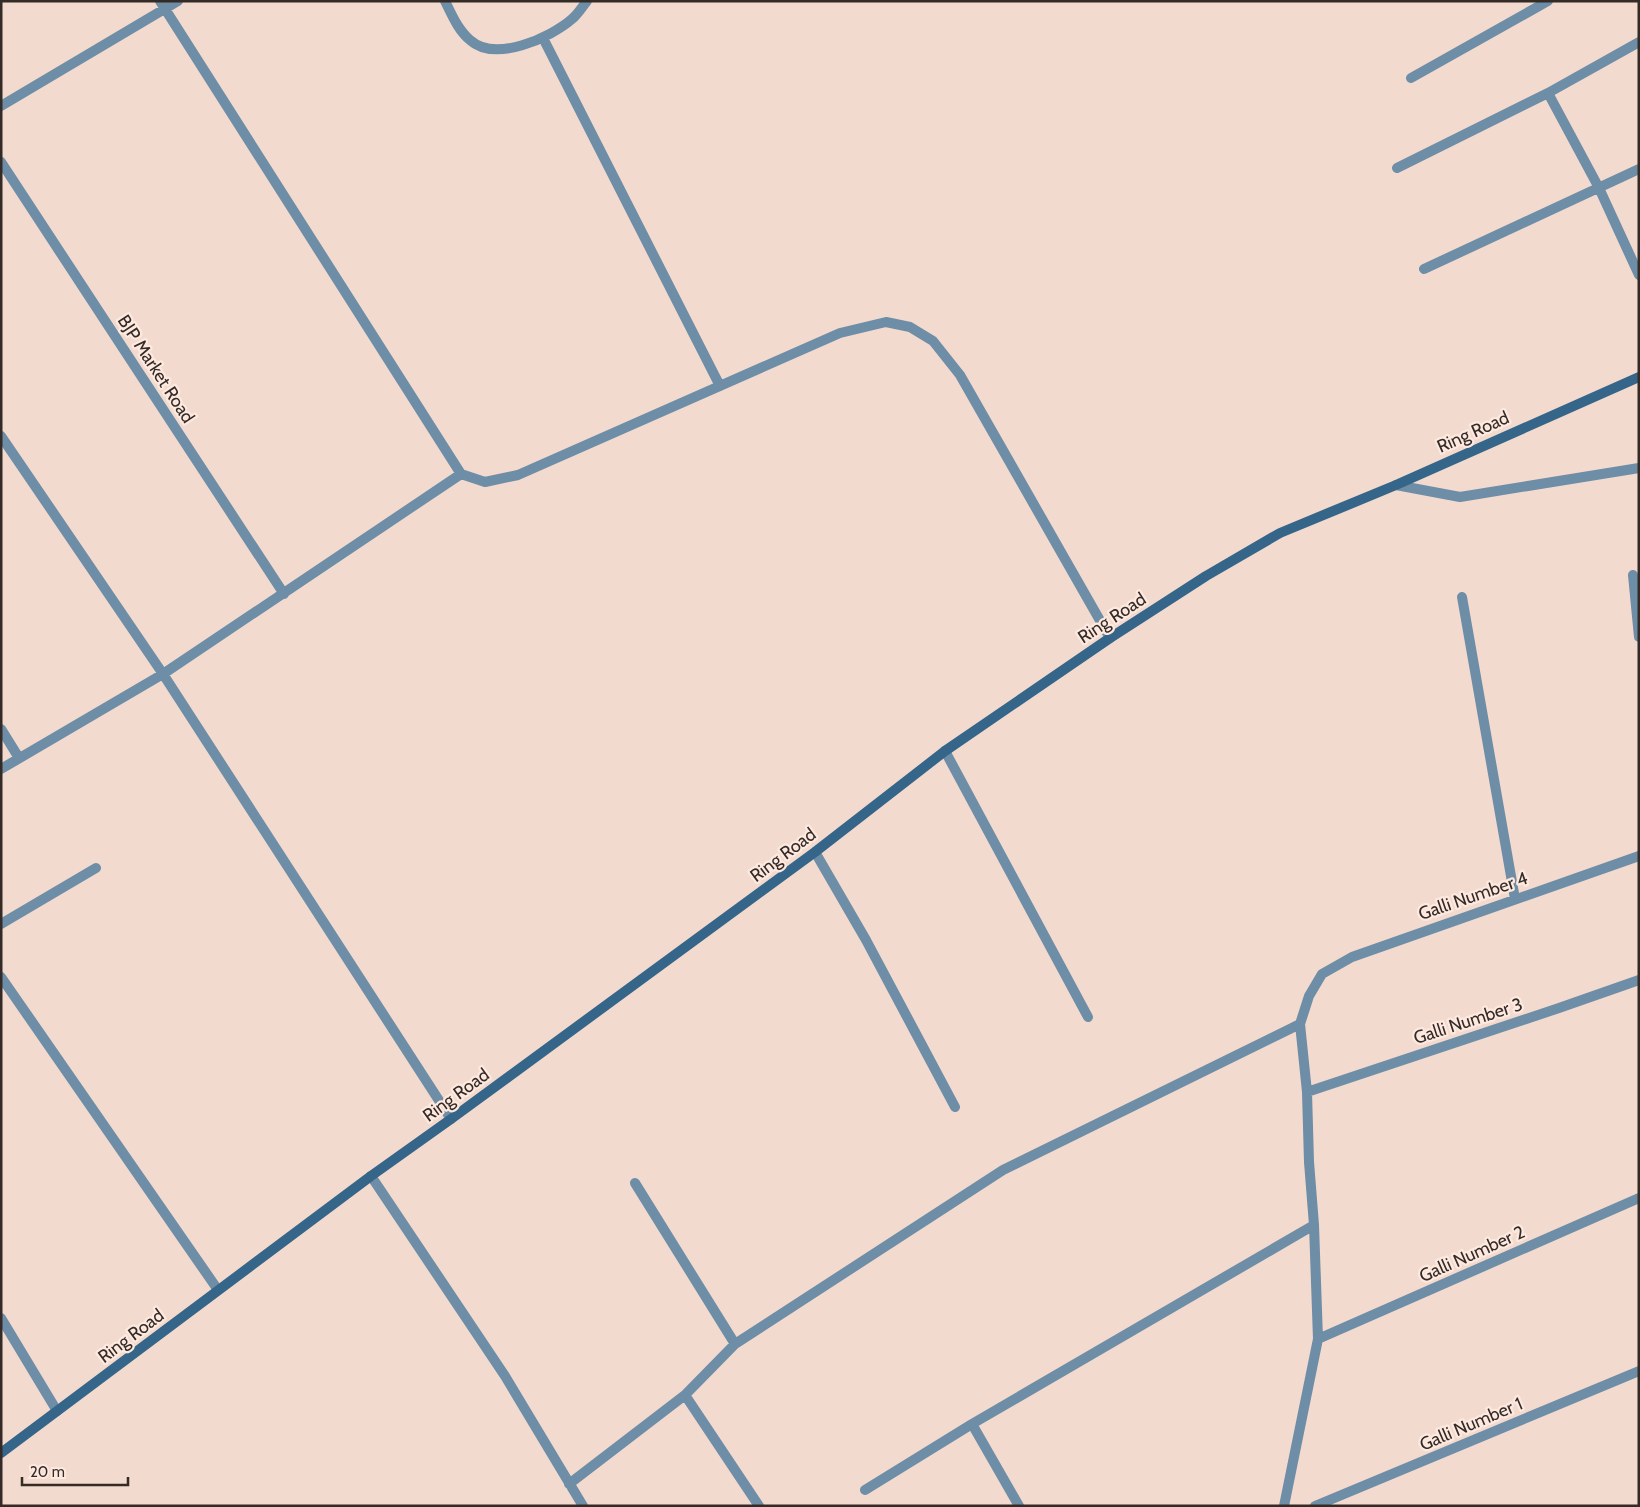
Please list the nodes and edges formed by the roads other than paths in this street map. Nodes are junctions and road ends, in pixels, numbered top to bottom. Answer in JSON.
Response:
{"nodes":[{"id":1,"x":178,"y":1,"type":"edge"},
{"id":2,"x":445,"y":1,"type":"edge"},
{"id":3,"x":587,"y":1,"type":"edge"},
{"id":4,"x":1548,"y":1,"type":"edge"},
{"id":5,"x":162,"y":5,"type":"edge"},
{"id":6,"x":543,"y":38,"type":"junction"},
{"id":7,"x":1639,"y":42,"type":"edge"},
{"id":8,"x":1411,"y":78,"type":"dead end"},
{"id":9,"x":1548,"y":93,"type":"junction"},
{"id":10,"x":1,"y":106,"type":"edge"},
{"id":11,"x":1,"y":162,"type":"edge"},
{"id":12,"x":1397,"y":168,"type":"dead end"},
{"id":13,"x":1639,"y":169,"type":"edge"},
{"id":14,"x":1599,"y":188,"type":"junction"},
{"id":15,"x":1424,"y":269,"type":"dead end"},
{"id":16,"x":1639,"y":275,"type":"edge"},
{"id":17,"x":1639,"y":377,"type":"edge"},
{"id":18,"x":720,"y":386,"type":"junction"},
{"id":19,"x":1,"y":436,"type":"edge"},
{"id":20,"x":1639,"y":468,"type":"edge"},
{"id":21,"x":461,"y":474,"type":"junction"},
{"id":22,"x":1396,"y":485,"type":"junction"},
{"id":23,"x":1632,"y":575,"type":"dead end"},
{"id":24,"x":284,"y":594,"type":"junction"},
{"id":25,"x":1462,"y":597,"type":"dead end"},
{"id":26,"x":1639,"y":637,"type":"edge"},
{"id":27,"x":1110,"y":638,"type":"junction"},
{"id":28,"x":163,"y":674,"type":"junction"},
{"id":29,"x":1,"y":730,"type":"edge"},
{"id":30,"x":945,"y":751,"type":"junction"},
{"id":31,"x":19,"y":758,"type":"junction"},
{"id":32,"x":1,"y":769,"type":"edge"},
{"id":33,"x":815,"y":852,"type":"junction"},
{"id":34,"x":1639,"y":856,"type":"edge"},
{"id":35,"x":96,"y":868,"type":"dead end"},
{"id":36,"x":1515,"y":899,"type":"junction"},
{"id":37,"x":1,"y":924,"type":"edge"},
{"id":38,"x":1,"y":977,"type":"edge"},
{"id":39,"x":1639,"y":980,"type":"edge"},
{"id":40,"x":1088,"y":1017,"type":"dead end"},
{"id":41,"x":1300,"y":1024,"type":"junction"},
{"id":42,"x":1307,"y":1092,"type":"junction"},
{"id":43,"x":955,"y":1107,"type":"dead end"},
{"id":44,"x":451,"y":1119,"type":"junction"},
{"id":45,"x":371,"y":1176,"type":"junction"},
{"id":46,"x":635,"y":1183,"type":"dead end"},
{"id":47,"x":1639,"y":1198,"type":"edge"},
{"id":48,"x":1314,"y":1225,"type":"junction"},
{"id":49,"x":218,"y":1290,"type":"junction"},
{"id":50,"x":1,"y":1318,"type":"edge"},
{"id":51,"x":1318,"y":1340,"type":"junction"},
{"id":52,"x":735,"y":1344,"type":"junction"},
{"id":53,"x":1639,"y":1371,"type":"edge"},
{"id":54,"x":685,"y":1395,"type":"junction"},
{"id":55,"x":57,"y":1412,"type":"junction"},
{"id":56,"x":972,"y":1424,"type":"junction"},
{"id":57,"x":1,"y":1453,"type":"edge"},
{"id":58,"x":569,"y":1484,"type":"junction"},
{"id":59,"x":865,"y":1490,"type":"dead end"},
{"id":60,"x":583,"y":1506,"type":"edge"},
{"id":61,"x":759,"y":1506,"type":"edge"},
{"id":62,"x":1019,"y":1506,"type":"edge"},
{"id":63,"x":1284,"y":1506,"type":"edge"},
{"id":64,"x":1315,"y":1506,"type":"edge"}],
"edges":[{"from":1,"to":5,"type":"street"},
{"from":2,"to":6,"type":"street"},
{"from":3,"to":6,"type":"street"},
{"from":4,"to":8,"type":"street"},
{"from":5,"to":10,"type":"street"},
{"from":5,"to":21,"type":"street"},
{"from":6,"to":18,"type":"street"},
{"from":7,"to":9,"type":"street"},
{"from":9,"to":12,"type":"street"},
{"from":9,"to":14,"type":"street"},
{"from":11,"to":24,"type":"street","name":"BJP Market Road"},
{"from":13,"to":14,"type":"street"},
{"from":14,"to":15,"type":"street"},
{"from":14,"to":16,"type":"street"},
{"from":17,"to":22,"type":"main road","name":"Ring Road"},
{"from":18,"to":21,"type":"street"},
{"from":18,"to":27,"type":"street"},
{"from":19,"to":28,"type":"street"},
{"from":20,"to":22,"type":"street"},
{"from":21,"to":24,"type":"street"},
{"from":22,"to":27,"type":"main road","name":"Ring Road"},
{"from":23,"to":26,"type":"street"},
{"from":24,"to":28,"type":"street"},
{"from":25,"to":36,"type":"street"},
{"from":27,"to":30,"type":"main road","name":"Ring Road"},
{"from":28,"to":31,"type":"street"},
{"from":28,"to":44,"type":"street"},
{"from":29,"to":31,"type":"street"},
{"from":30,"to":33,"type":"main road","name":"Ring Road"},
{"from":30,"to":40,"type":"street"},
{"from":31,"to":32,"type":"street"},
{"from":33,"to":43,"type":"street"},
{"from":33,"to":44,"type":"main road","name":"Ring Road"},
{"from":34,"to":36,"type":"street","name":"Galli Number 4"},
{"from":35,"to":37,"type":"street"},
{"from":36,"to":41,"type":"street","name":"Galli Number 4"},
{"from":38,"to":49,"type":"street"},
{"from":39,"to":42,"type":"street","name":"Galli Number 3"},
{"from":41,"to":42,"type":"street"},
{"from":41,"to":52,"type":"street"},
{"from":42,"to":48,"type":"street"},
{"from":44,"to":45,"type":"main road","name":"Ring Road"},
{"from":45,"to":49,"type":"main road","name":"Ring Road"},
{"from":45,"to":58,"type":"street"},
{"from":46,"to":52,"type":"street"},
{"from":47,"to":51,"type":"street","name":"Galli Number 2"},
{"from":48,"to":51,"type":"street"},
{"from":48,"to":56,"type":"street"},
{"from":49,"to":55,"type":"main road","name":"Ring Road"},
{"from":50,"to":55,"type":"street"},
{"from":51,"to":63,"type":"street"},
{"from":52,"to":54,"type":"street"},
{"from":53,"to":64,"type":"street","name":"Galli Number 1"},
{"from":54,"to":58,"type":"street"},
{"from":54,"to":61,"type":"street"},
{"from":55,"to":57,"type":"main road","name":"Ring Road"},
{"from":56,"to":59,"type":"street"},
{"from":56,"to":62,"type":"street"},
{"from":58,"to":60,"type":"street"}]}
